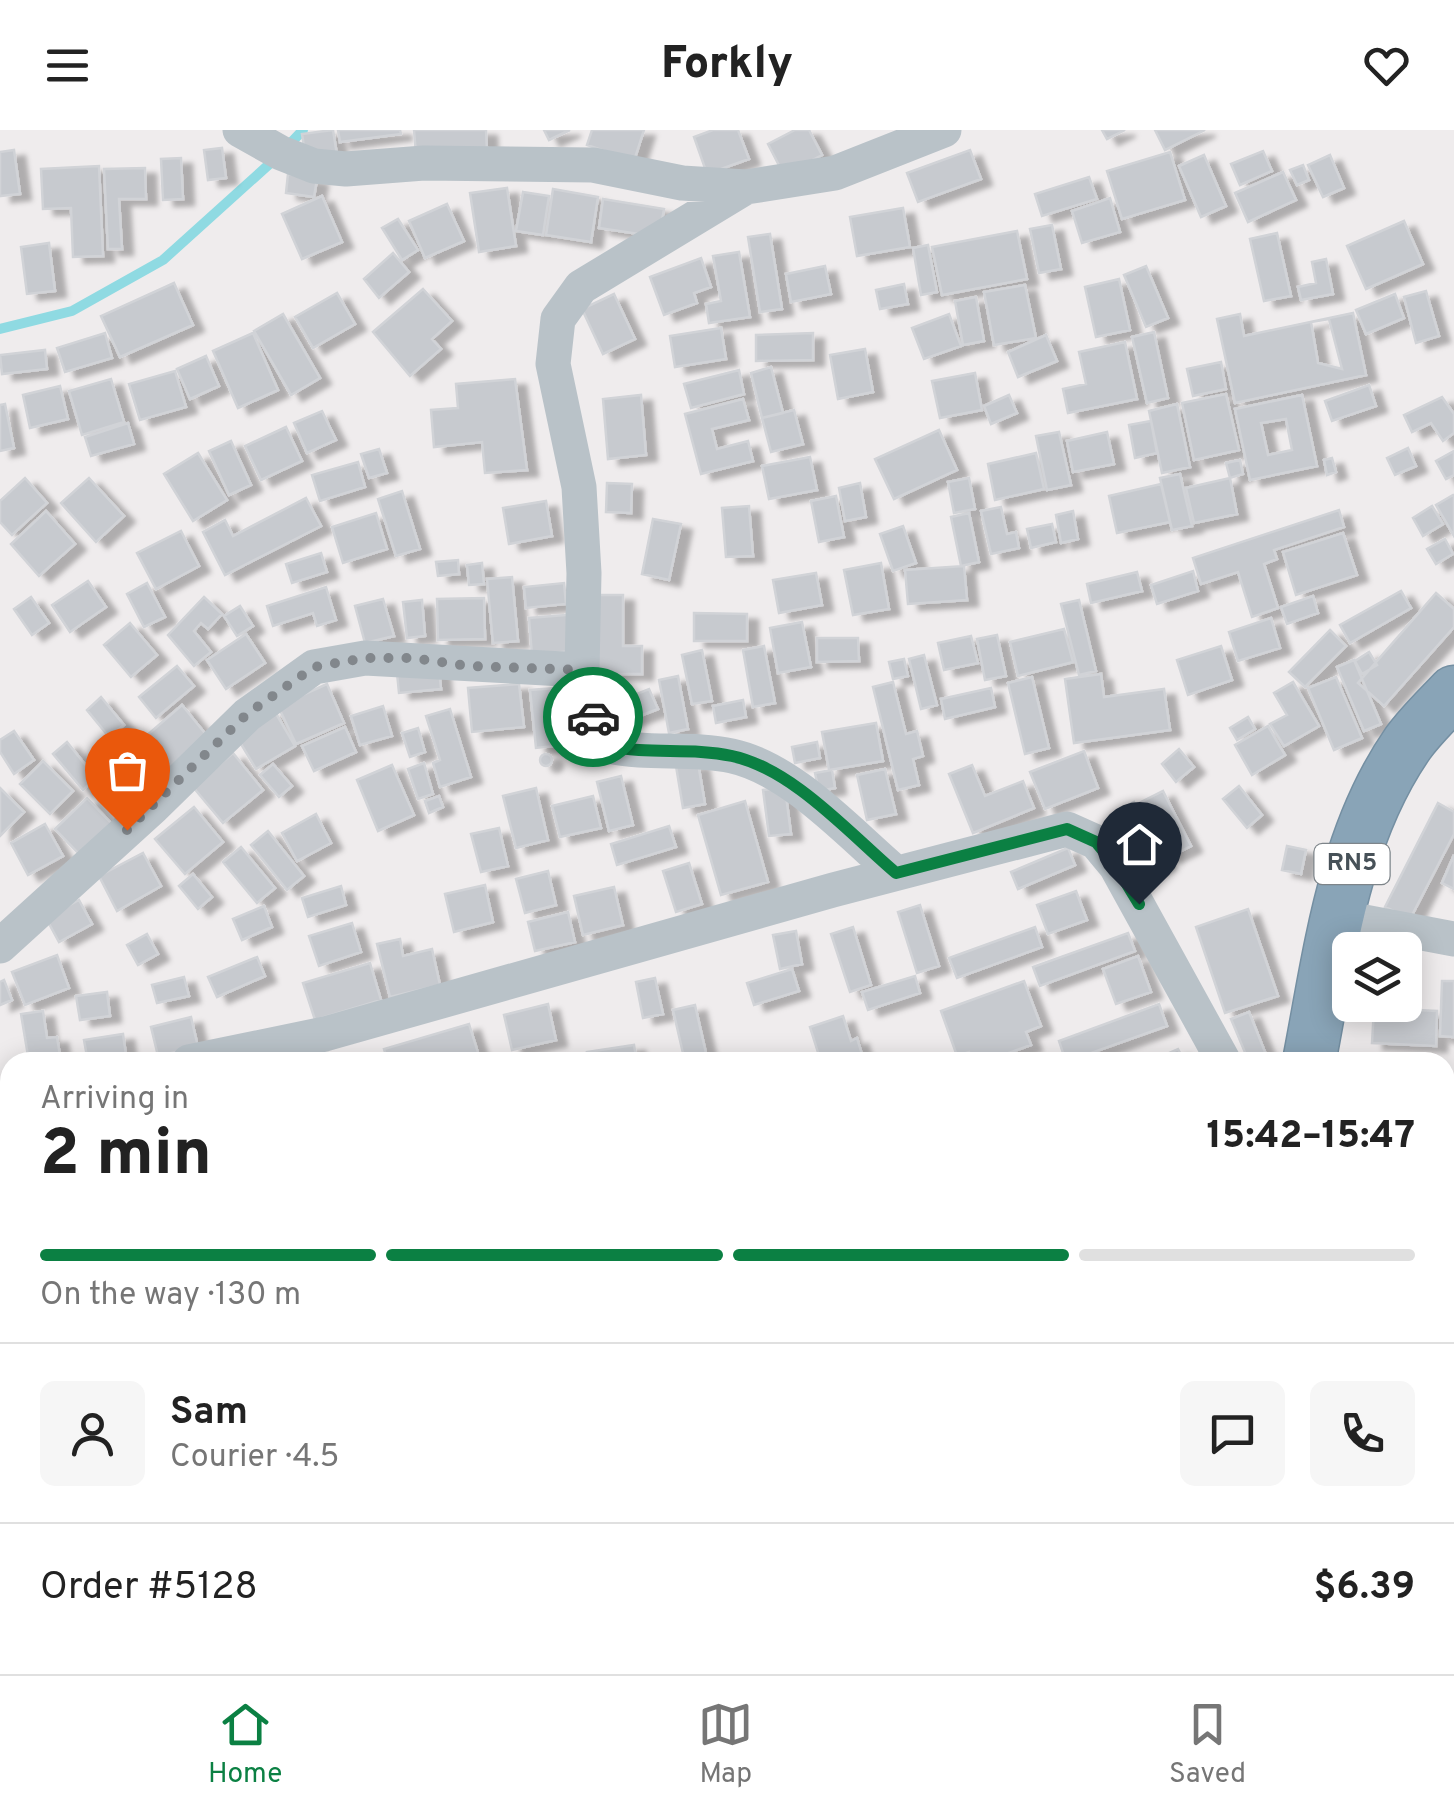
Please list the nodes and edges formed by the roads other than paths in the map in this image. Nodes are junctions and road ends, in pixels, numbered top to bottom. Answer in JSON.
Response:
{"nodes":[{"id":1,"x":240,"y":130,"type":"edge"},
{"id":2,"x":944,"y":130,"type":"edge"},
{"id":3,"x":746,"y":187,"type":"junction"},
{"id":4,"x":582,"y":670,"type":"junction"},
{"id":5,"x":1454,"y":692,"type":"edge"},
{"id":6,"x":896,"y":873,"type":"junction"},
{"id":7,"x":1338,"y":916,"type":"junction"},
{"id":8,"x":1454,"y":940,"type":"edge"},
{"id":9,"x":0,"y":946,"type":"edge"},
{"id":10,"x":238,"y":1052,"type":"edge"},
{"id":11,"x":1219,"y":1052,"type":"edge"},
{"id":12,"x":1311,"y":1052,"type":"edge"}],
"edges":[{"from":1,"to":3,"type":"street"},
{"from":2,"to":3,"type":"street"},
{"from":3,"to":4,"type":"street"},
{"from":4,"to":6,"type":"street"},
{"from":4,"to":9,"type":"street"},
{"from":5,"to":7,"type":"highway","number":"RN5"},
{"from":6,"to":10,"type":"street"},
{"from":6,"to":11,"type":"street"},
{"from":7,"to":8,"type":"street"},
{"from":7,"to":12,"type":"highway","number":"RN5"}]}
